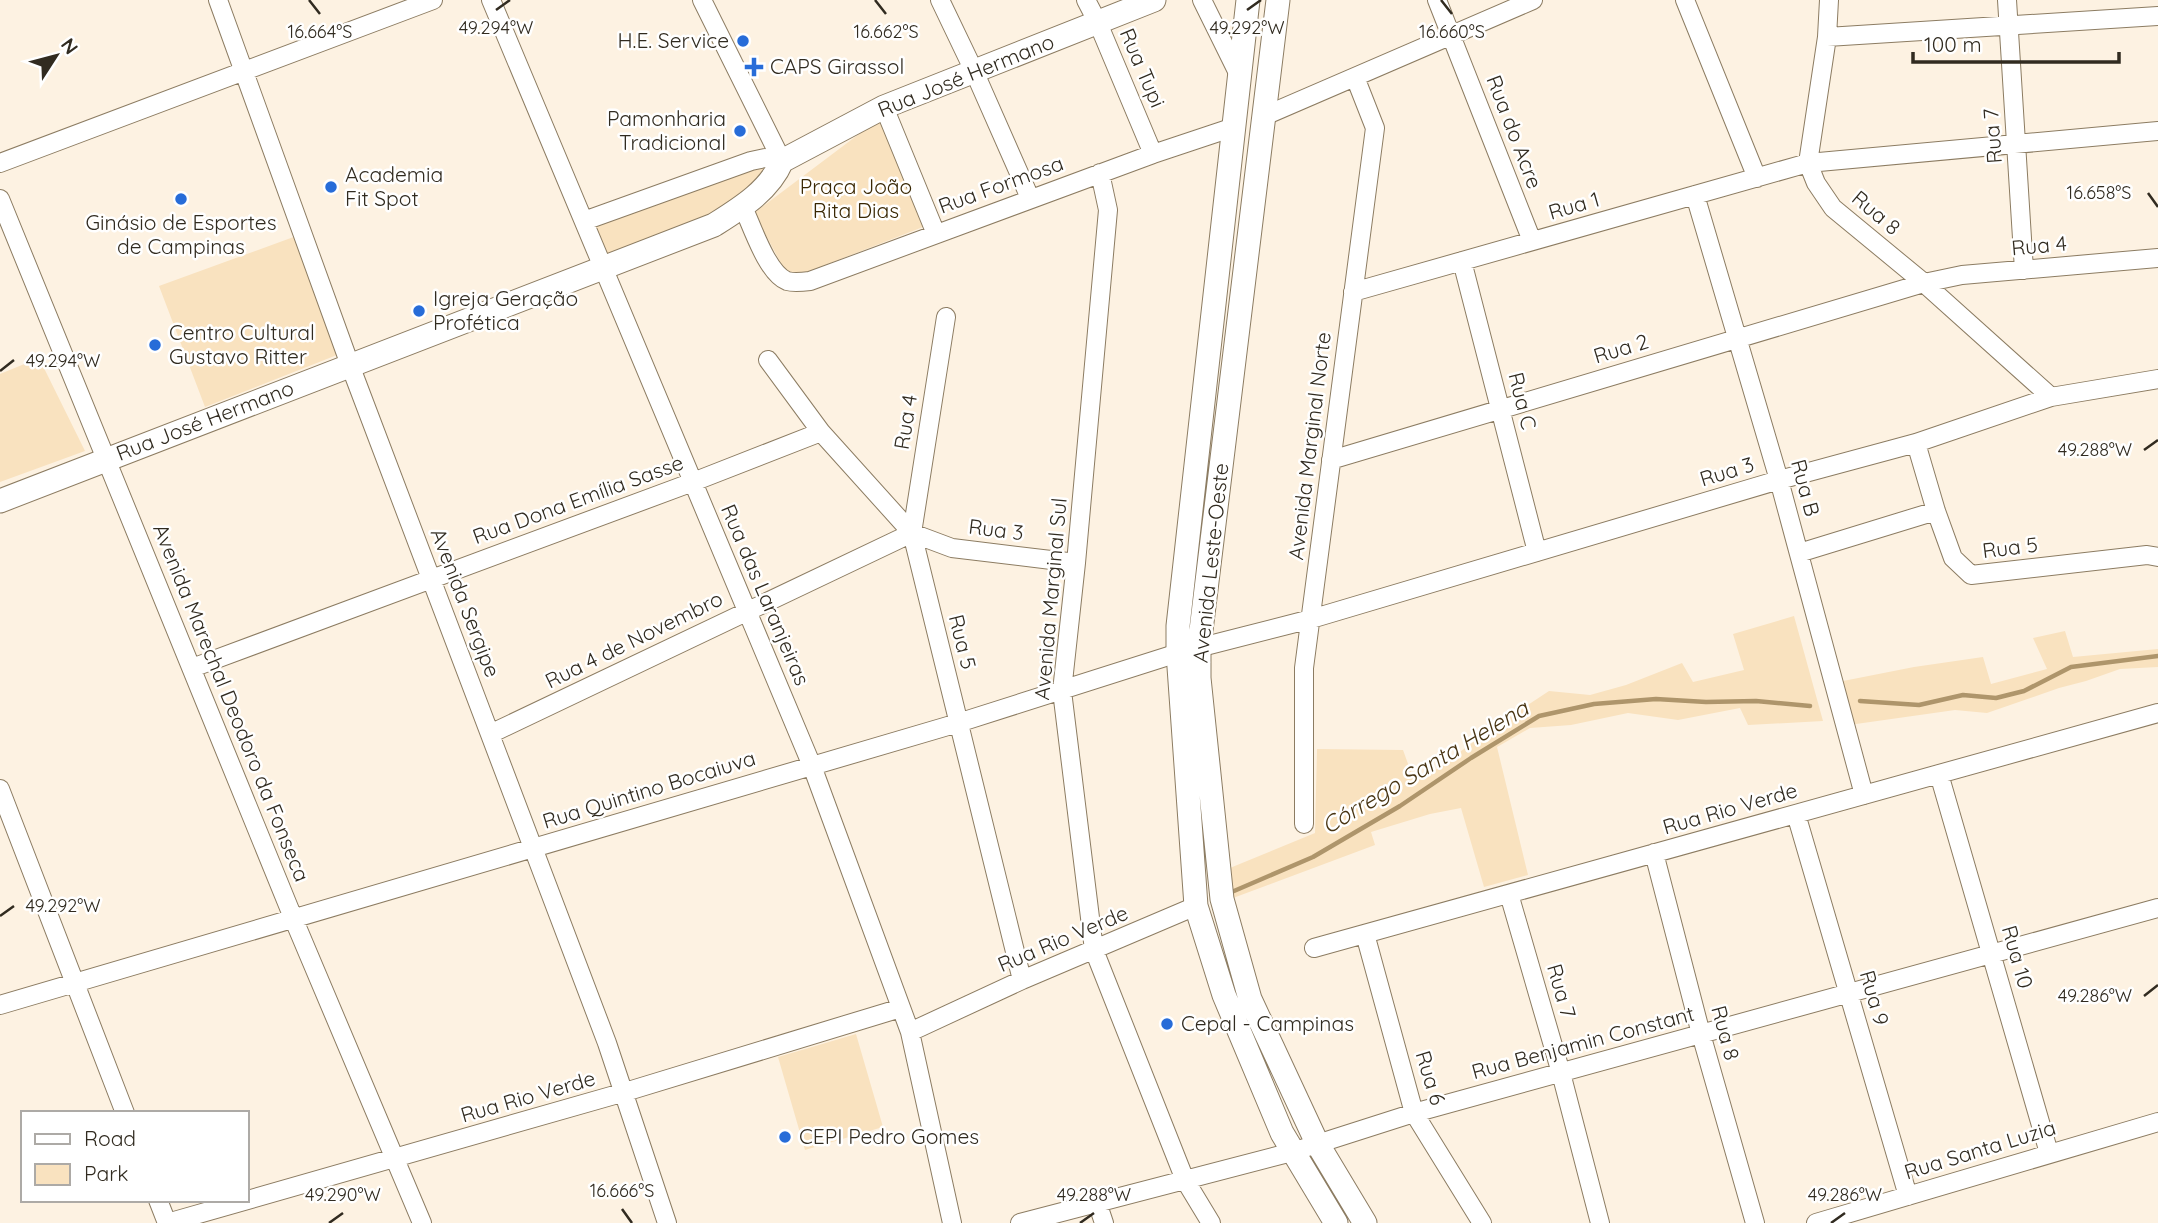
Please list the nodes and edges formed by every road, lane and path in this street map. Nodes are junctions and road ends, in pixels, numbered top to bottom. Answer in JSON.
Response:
{"nodes":[{"id":1,"x":218,"y":0,"type":"edge"},
{"id":2,"x":433,"y":0,"type":"edge"},
{"id":3,"x":491,"y":0,"type":"edge"},
{"id":4,"x":702,"y":0,"type":"edge"},
{"id":5,"x":940,"y":0,"type":"edge"},
{"id":6,"x":1086,"y":0,"type":"edge"},
{"id":7,"x":1154,"y":0,"type":"edge"},
{"id":8,"x":1202,"y":0,"type":"edge"},
{"id":9,"x":1248,"y":0,"type":"edge"},
{"id":10,"x":1278,"y":0,"type":"edge"},
{"id":11,"x":1437,"y":0,"type":"edge"},
{"id":12,"x":1533,"y":0,"type":"edge"},
{"id":13,"x":1685,"y":0,"type":"edge"},
{"id":14,"x":1829,"y":0,"type":"edge"},
{"id":15,"x":2007,"y":0,"type":"edge"},
{"id":16,"x":2158,"y":16,"type":"edge"},
{"id":17,"x":1098,"y":23,"type":"junction"},
{"id":18,"x":2009,"y":25,"type":"junction"},
{"id":19,"x":1451,"y":36,"type":"junction"},
{"id":20,"x":1827,"y":37,"type":"junction"},
{"id":21,"x":244,"y":71,"type":"junction"},
{"id":22,"x":974,"y":71,"type":"junction"},
{"id":23,"x":1240,"y":77,"type":"junction"},
{"id":24,"x":1355,"y":77,"type":"junction"},
{"id":25,"x":884,"y":107,"type":"junction"},
{"id":26,"x":1262,"y":117,"type":"junction"},
{"id":27,"x":1234,"y":127,"type":"junction"},
{"id":28,"x":2158,"y":131,"type":"edge"},
{"id":29,"x":2017,"y":143,"type":"junction"},
{"id":30,"x":1153,"y":153,"type":"junction"},
{"id":31,"x":782,"y":161,"type":"junction"},
{"id":32,"x":0,"y":163,"type":"edge"},
{"id":33,"x":1808,"y":163,"type":"junction"},
{"id":34,"x":1100,"y":173,"type":"junction"},
{"id":35,"x":1757,"y":178,"type":"junction"},
{"id":36,"x":1695,"y":195,"type":"junction"},
{"id":37,"x":1030,"y":198,"type":"junction"},
{"id":38,"x":0,"y":199,"type":"edge"},
{"id":39,"x":743,"y":207,"type":"junction"},
{"id":40,"x":584,"y":221,"type":"junction"},
{"id":41,"x":936,"y":234,"type":"junction"},
{"id":42,"x":1532,"y":241,"type":"junction"},
{"id":43,"x":2158,"y":258,"type":"edge"},
{"id":44,"x":1462,"y":261,"type":"junction"},
{"id":45,"x":604,"y":266,"type":"junction"},
{"id":46,"x":2024,"y":270,"type":"junction"},
{"id":47,"x":1924,"y":284,"type":"junction"},
{"id":48,"x":1353,"y":292,"type":"junction"},
{"id":49,"x":946,"y":317,"type":"dead end"},
{"id":50,"x":1737,"y":338,"type":"junction"},
{"id":51,"x":768,"y":360,"type":"dead end"},
{"id":52,"x":350,"y":365,"type":"junction"},
{"id":53,"x":2158,"y":379,"type":"edge"},
{"id":54,"x":2051,"y":397,"type":"junction"},
{"id":55,"x":1500,"y":409,"type":"junction"},
{"id":56,"x":821,"y":432,"type":"junction"},
{"id":57,"x":1916,"y":443,"type":"junction"},
{"id":58,"x":107,"y":459,"type":"junction"},
{"id":59,"x":1331,"y":460,"type":"junction"},
{"id":60,"x":1779,"y":480,"type":"junction"},
{"id":61,"x":693,"y":482,"type":"junction"},
{"id":62,"x":0,"y":501,"type":"edge"},
{"id":63,"x":1936,"y":511,"type":"junction"},
{"id":64,"x":912,"y":533,"type":"junction"},
{"id":65,"x":1537,"y":552,"type":"junction"},
{"id":66,"x":1799,"y":553,"type":"junction"},
{"id":67,"x":2158,"y":557,"type":"edge"},
{"id":68,"x":1076,"y":563,"type":"junction"},
{"id":69,"x":431,"y":579,"type":"junction"},
{"id":70,"x":747,"y":611,"type":"junction"},
{"id":71,"x":1311,"y":619,"type":"junction"},
{"id":72,"x":1188,"y":650,"type":"junction"},
{"id":73,"x":192,"y":668,"type":"junction"},
{"id":74,"x":1062,"y":691,"type":"junction"},
{"id":75,"x":2158,"y":713,"type":"edge"},
{"id":76,"x":958,"y":723,"type":"junction"},
{"id":77,"x":490,"y":734,"type":"junction"},
{"id":78,"x":811,"y":766,"type":"junction"},
{"id":79,"x":1940,"y":774,"type":"junction"},
{"id":80,"x":0,"y":789,"type":"edge"},
{"id":81,"x":1864,"y":795,"type":"junction"},
{"id":82,"x":1796,"y":814,"type":"junction"},
{"id":83,"x":1304,"y":824,"type":"dead end"},
{"id":84,"x":533,"y":849,"type":"junction"},
{"id":85,"x":1654,"y":853,"type":"junction"},
{"id":86,"x":1509,"y":894,"type":"junction"},
{"id":87,"x":1196,"y":906,"type":"junction"},
{"id":88,"x":2158,"y":908,"type":"edge"},
{"id":89,"x":294,"y":920,"type":"junction"},
{"id":90,"x":1365,"y":934,"type":"junction"},
{"id":91,"x":1314,"y":948,"type":"dead end"},
{"id":92,"x":1094,"y":950,"type":"junction"},
{"id":93,"x":1993,"y":954,"type":"junction"},
{"id":94,"x":1022,"y":980,"type":"junction"},
{"id":95,"x":75,"y":983,"type":"junction"},
{"id":96,"x":1849,"y":993,"type":"junction"},
{"id":97,"x":0,"y":1005,"type":"edge"},
{"id":98,"x":901,"y":1008,"type":"junction"},
{"id":99,"x":910,"y":1032,"type":"junction"},
{"id":100,"x":1701,"y":1034,"type":"junction"},
{"id":101,"x":1562,"y":1073,"type":"junction"},
{"id":102,"x":625,"y":1092,"type":"junction"},
{"id":103,"x":124,"y":1111,"type":"edge"},
{"id":104,"x":1414,"y":1114,"type":"junction"},
{"id":105,"x":2158,"y":1122,"type":"edge"},
{"id":106,"x":1317,"y":1143,"type":"junction"},
{"id":107,"x":1292,"y":1152,"type":"junction"},
{"id":108,"x":2049,"y":1153,"type":"junction"},
{"id":109,"x":396,"y":1159,"type":"junction"},
{"id":110,"x":1185,"y":1180,"type":"junction"},
{"id":111,"x":1908,"y":1196,"type":"junction"},
{"id":112,"x":248,"y":1200,"type":"edge"},
{"id":113,"x":159,"y":1202,"type":"edge"},
{"id":114,"x":242,"y":1202,"type":"edge"},
{"id":115,"x":1097,"y":1202,"type":"junction"},
{"id":116,"x":167,"y":1223,"type":"edge"},
{"id":117,"x":422,"y":1223,"type":"edge"},
{"id":118,"x":667,"y":1223,"type":"edge"},
{"id":119,"x":952,"y":1223,"type":"edge"},
{"id":120,"x":1020,"y":1223,"type":"edge"},
{"id":121,"x":1104,"y":1223,"type":"edge"},
{"id":122,"x":1211,"y":1223,"type":"edge"},
{"id":123,"x":1336,"y":1223,"type":"edge"},
{"id":124,"x":1364,"y":1223,"type":"edge"},
{"id":125,"x":1482,"y":1223,"type":"edge"},
{"id":126,"x":1600,"y":1223,"type":"edge"},
{"id":127,"x":1755,"y":1223,"type":"edge"},
{"id":128,"x":1816,"y":1223,"type":"edge"}],
"edges":[{"from":1,"to":21,"type":"street","name":"Avenida Sergipe"},
{"from":2,"to":21,"type":"street"},
{"from":3,"to":40,"type":"street","name":"Rua das Laranjeiras"},
{"from":4,"to":31,"type":"street"},
{"from":5,"to":22,"type":"street"},
{"from":6,"to":17,"type":"street","name":"Rua Tupi"},
{"from":7,"to":17,"type":"main road","name":"Rua José Hermano"},
{"from":8,"to":23,"type":"street"},
{"from":9,"to":23,"type":"main road","name":"Avenida Leste-Oeste"},
{"from":10,"to":26,"type":"main road","name":"Avenida Leste-Oeste"},
{"from":11,"to":19,"type":"street","name":"Rua do Acre"},
{"from":12,"to":19,"type":"street"},
{"from":13,"to":35,"type":"street"},
{"from":14,"to":20,"type":"street"},
{"from":15,"to":18,"type":"street","name":"Rua 7"},
{"from":16,"to":18,"type":"street"},
{"from":17,"to":22,"type":"main road","name":"Rua José Hermano"},
{"from":17,"to":30,"type":"street","name":"Rua Tupi"},
{"from":18,"to":20,"type":"street"},
{"from":18,"to":29,"type":"street","name":"Rua 7"},
{"from":19,"to":24,"type":"street"},
{"from":19,"to":42,"type":"street","name":"Rua do Acre"},
{"from":20,"to":33,"type":"street"},
{"from":21,"to":32,"type":"street"},
{"from":21,"to":52,"type":"street","name":"Avenida Sergipe"},
{"from":22,"to":25,"type":"main road","name":"Rua José Hermano"},
{"from":22,"to":37,"type":"street"},
{"from":23,"to":27,"type":"main road","name":"Avenida Leste-Oeste"},
{"from":24,"to":26,"type":"street"},
{"from":24,"to":48,"type":"street","name":"Avenida Marginal Norte"},
{"from":25,"to":31,"type":"main road","name":"Rua José Hermano"},
{"from":25,"to":41,"type":"street"},
{"from":26,"to":72,"type":"main road","name":"Avenida Leste-Oeste"},
{"from":27,"to":30,"type":"street","name":"Rua Formosa"},
{"from":27,"to":72,"type":"main road","name":"Avenida Leste-Oeste"},
{"from":28,"to":29,"type":"street"},
{"from":29,"to":33,"type":"street"},
{"from":29,"to":46,"type":"street","name":"Rua 7"},
{"from":30,"to":34,"type":"street","name":"Rua Formosa"},
{"from":31,"to":39,"type":"main road","name":"Rua José Hermano"},
{"from":31,"to":40,"type":"street","name":"Rua José Hermano"},
{"from":33,"to":35,"type":"street","name":"Rua 1"},
{"from":33,"to":47,"type":"street","name":"Rua 8"},
{"from":34,"to":37,"type":"street","name":"Rua Formosa"},
{"from":34,"to":68,"type":"street","name":"Avenida Marginal Sul"},
{"from":35,"to":36,"type":"street","name":"Rua 1"},
{"from":36,"to":42,"type":"street","name":"Rua 1"},
{"from":36,"to":50,"type":"street","name":"Rua B"},
{"from":37,"to":41,"type":"street","name":"Rua Formosa"},
{"from":38,"to":58,"type":"street","name":"Avenida Marechal Deodoro da Fonseca"},
{"from":39,"to":41,"type":"street","name":"Rua Formosa"},
{"from":39,"to":45,"type":"main road","name":"Rua José Hermano"},
{"from":40,"to":45,"type":"street","name":"Rua das Laranjeiras"},
{"from":42,"to":44,"type":"street","name":"Rua 1"},
{"from":43,"to":46,"type":"street","name":"Rua 4"},
{"from":44,"to":48,"type":"street","name":"Rua 1"},
{"from":44,"to":55,"type":"street","name":"Rua C"},
{"from":45,"to":52,"type":"main road","name":"Rua José Hermano"},
{"from":45,"to":61,"type":"street","name":"Rua das Laranjeiras"},
{"from":46,"to":47,"type":"street","name":"Rua 4"},
{"from":47,"to":50,"type":"street","name":"Rua 2"},
{"from":47,"to":54,"type":"street","name":"Rua 8"},
{"from":48,"to":59,"type":"street","name":"Avenida Marginal Norte"},
{"from":49,"to":64,"type":"street","name":"Rua 4"},
{"from":50,"to":55,"type":"street","name":"Rua 2"},
{"from":50,"to":60,"type":"street","name":"Rua B"},
{"from":51,"to":56,"type":"street","name":"Rua 5"},
{"from":52,"to":58,"type":"main road","name":"Rua José Hermano"},
{"from":52,"to":69,"type":"street","name":"Avenida Sergipe"},
{"from":53,"to":54,"type":"street","name":"Rua 3"},
{"from":54,"to":57,"type":"street","name":"Rua 3"},
{"from":55,"to":59,"type":"street","name":"Rua 2"},
{"from":55,"to":65,"type":"street","name":"Rua C"},
{"from":56,"to":61,"type":"street","name":"Rua Dona Emília Sasse"},
{"from":56,"to":64,"type":"street","name":"Rua 5"},
{"from":57,"to":60,"type":"street","name":"Rua 3"},
{"from":57,"to":63,"type":"street","name":"Rua 5"},
{"from":58,"to":62,"type":"main road","name":"Rua José Hermano"},
{"from":58,"to":73,"type":"street","name":"Avenida Marechal Deodoro da Fonseca"},
{"from":59,"to":71,"type":"street","name":"Avenida Marginal Norte"},
{"from":60,"to":65,"type":"street","name":"Rua 3"},
{"from":60,"to":66,"type":"street","name":"Rua B"},
{"from":61,"to":69,"type":"street","name":"Rua Dona Emília Sasse"},
{"from":61,"to":70,"type":"street","name":"Rua das Laranjeiras"},
{"from":63,"to":66,"type":"street"},
{"from":63,"to":67,"type":"street","name":"Rua 5"},
{"from":64,"to":68,"type":"street","name":"Rua 3"},
{"from":64,"to":70,"type":"street","name":"Rua 4 de Novembro"},
{"from":64,"to":76,"type":"street","name":"Rua 5"},
{"from":65,"to":71,"type":"street","name":"Rua 3"},
{"from":66,"to":81,"type":"street","name":"Rua B"},
{"from":68,"to":74,"type":"street","name":"Avenida Marginal Sul"},
{"from":69,"to":73,"type":"street","name":"Rua Dona Emília Sasse"},
{"from":69,"to":77,"type":"street","name":"Avenida Sergipe"},
{"from":70,"to":77,"type":"street","name":"Rua 4 de Novembro"},
{"from":70,"to":78,"type":"street","name":"Rua das Laranjeiras"},
{"from":71,"to":72,"type":"street","name":"Rua Quintino Bocaiuva"},
{"from":71,"to":83,"type":"street","name":"Avenida Marginal Norte"},
{"from":72,"to":74,"type":"street","name":"Rua Quintino Bocaiuva"},
{"from":72,"to":87,"type":"main road","name":"Avenida Leste-Oeste"},
{"from":72,"to":106,"type":"main road","name":"Avenida Leste-Oeste"},
{"from":73,"to":89,"type":"street","name":"Avenida Marechal Deodoro da Fonseca"},
{"from":74,"to":76,"type":"street","name":"Rua Quintino Bocaiuva"},
{"from":74,"to":92,"type":"street","name":"Avenida Marginal Sul"},
{"from":75,"to":79,"type":"street","name":"Rua Rio Verde"},
{"from":76,"to":78,"type":"street","name":"Rua Quintino Bocaiuva"},
{"from":76,"to":94,"type":"street","name":"Rua 5"},
{"from":77,"to":84,"type":"street","name":"Avenida Sergipe"},
{"from":78,"to":84,"type":"street","name":"Rua Quintino Bocaiuva"},
{"from":78,"to":98,"type":"street","name":"Rua das Laranjeiras"},
{"from":79,"to":81,"type":"street","name":"Rua Rio Verde"},
{"from":79,"to":93,"type":"street","name":"Rua 10"},
{"from":80,"to":95,"type":"street"},
{"from":81,"to":82,"type":"street","name":"Rua Rio Verde"},
{"from":82,"to":85,"type":"street","name":"Rua Rio Verde"},
{"from":82,"to":96,"type":"street","name":"Rua 9"},
{"from":84,"to":89,"type":"street","name":"Rua Quintino Bocaiuva"},
{"from":84,"to":102,"type":"street","name":"Avenida Sergipe"},
{"from":85,"to":86,"type":"street","name":"Rua Rio Verde"},
{"from":85,"to":100,"type":"street","name":"Rua 8"},
{"from":86,"to":90,"type":"street","name":"Rua Rio Verde"},
{"from":86,"to":101,"type":"street","name":"Rua 7"},
{"from":87,"to":92,"type":"street","name":"Rua Rio Verde"},
{"from":87,"to":107,"type":"main road","name":"Avenida Leste-Oeste"},
{"from":88,"to":93,"type":"street","name":"Rua Benjamin Constant"},
{"from":89,"to":95,"type":"street","name":"Rua Quintino Bocaiuva"},
{"from":89,"to":109,"type":"street","name":"Avenida Marechal Deodoro da Fonseca"},
{"from":90,"to":91,"type":"street","name":"Rua Rio Verde"},
{"from":90,"to":104,"type":"street","name":"Rua 6"},
{"from":92,"to":94,"type":"street","name":"Rua Rio Verde"},
{"from":92,"to":110,"type":"street","name":"Avenida Marginal Sul"},
{"from":93,"to":96,"type":"street","name":"Rua Benjamin Constant"},
{"from":93,"to":108,"type":"street","name":"Rua 10"},
{"from":94,"to":99,"type":"street","name":"Rua Rio Verde"},
{"from":95,"to":97,"type":"street","name":"Rua Quintino Bocaiuva"},
{"from":95,"to":103,"type":"street"},
{"from":96,"to":100,"type":"street","name":"Rua Benjamin Constant"},
{"from":96,"to":111,"type":"street","name":"Rua 9"},
{"from":98,"to":99,"type":"street","name":"Rua das Laranjeiras"},
{"from":98,"to":102,"type":"street","name":"Rua Rio Verde"},
{"from":99,"to":119,"type":"street","name":"Rua das Laranjeiras"},
{"from":100,"to":101,"type":"street","name":"Rua Benjamin Constant"},
{"from":100,"to":127,"type":"street","name":"Rua 8"},
{"from":101,"to":104,"type":"street","name":"Rua Benjamin Constant"},
{"from":101,"to":126,"type":"street","name":"Rua 7"},
{"from":102,"to":109,"type":"street","name":"Rua Rio Verde"},
{"from":102,"to":118,"type":"street","name":"Avenida Sergipe"},
{"from":104,"to":106,"type":"street","name":"Rua Benjamin Constant"},
{"from":104,"to":125,"type":"street","name":"Rua 6"},
{"from":105,"to":108,"type":"street","name":"Rua Santa Luzia"},
{"from":106,"to":107,"type":"street","name":"Rua Benjamin Constant"},
{"from":106,"to":124,"type":"main road","name":"Avenida Leste-Oeste"},
{"from":107,"to":110,"type":"street","name":"Rua Benjamin Constant"},
{"from":107,"to":123,"type":"main road","name":"Avenida Leste-Oeste"},
{"from":108,"to":111,"type":"street","name":"Rua Santa Luzia"},
{"from":109,"to":112,"type":"street","name":"Rua Rio Verde"},
{"from":109,"to":117,"type":"street","name":"Avenida Marechal Deodoro da Fonseca"},
{"from":110,"to":115,"type":"street","name":"Rua Benjamin Constant"},
{"from":110,"to":122,"type":"street"},
{"from":111,"to":128,"type":"street","name":"Rua Santa Luzia"},
{"from":113,"to":116,"type":"street"},
{"from":114,"to":116,"type":"street","name":"Rua Rio Verde"},
{"from":115,"to":120,"type":"street","name":"Rua Benjamin Constant"},
{"from":115,"to":121,"type":"street"}]}
